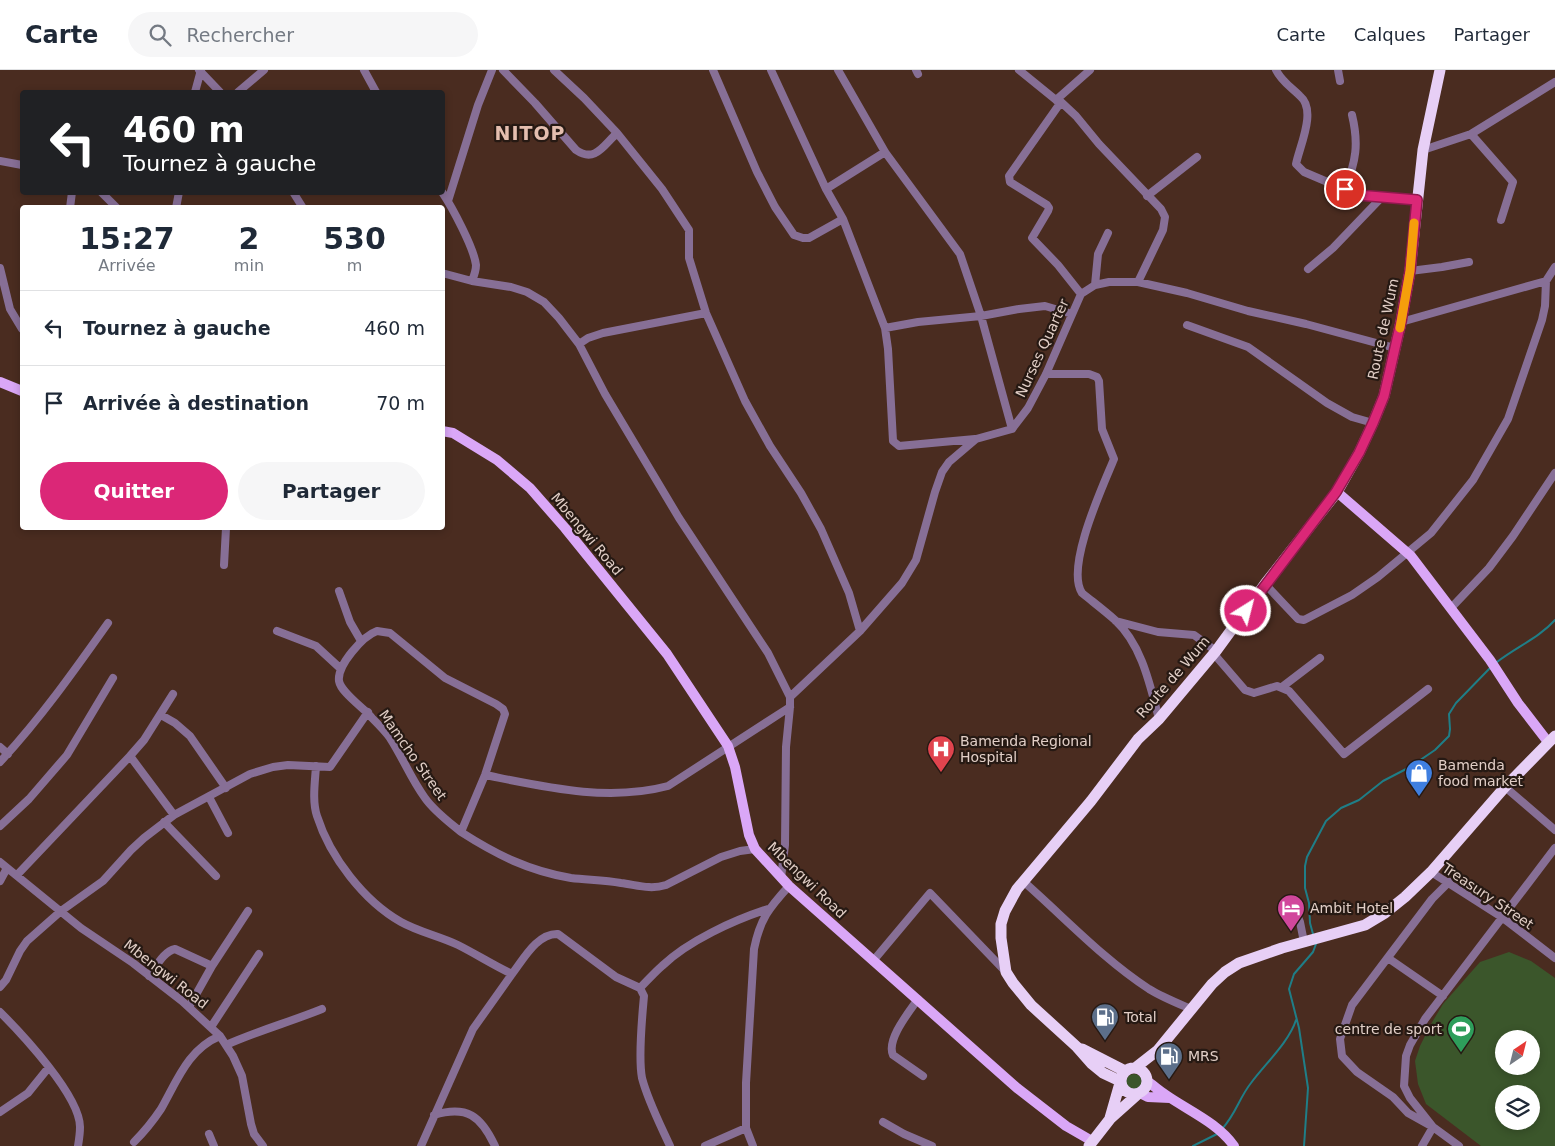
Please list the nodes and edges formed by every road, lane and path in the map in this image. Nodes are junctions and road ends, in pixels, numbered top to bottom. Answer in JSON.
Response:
{"nodes":[{"id":1,"x":200,"y":70,"type":"edge"},
{"id":2,"x":264,"y":70,"type":"edge"},
{"id":3,"x":364,"y":70,"type":"edge"},
{"id":4,"x":492,"y":70,"type":"edge"},
{"id":5,"x":503,"y":70,"type":"edge"},
{"id":6,"x":554,"y":70,"type":"edge"},
{"id":7,"x":713,"y":70,"type":"edge"},
{"id":8,"x":771,"y":70,"type":"edge"},
{"id":9,"x":838,"y":70,"type":"edge"},
{"id":10,"x":1018,"y":70,"type":"edge"},
{"id":11,"x":1090,"y":70,"type":"edge"},
{"id":12,"x":1276,"y":70,"type":"edge"},
{"id":13,"x":1338,"y":70,"type":"edge"},
{"id":14,"x":1440,"y":70,"type":"edge"},
{"id":15,"x":1340,"y":81,"type":"dead end"},
{"id":16,"x":1555,"y":82,"type":"edge"},
{"id":17,"x":195,"y":90,"type":"edge"},
{"id":18,"x":218,"y":90,"type":"edge"},
{"id":19,"x":240,"y":90,"type":"edge"},
{"id":20,"x":375,"y":90,"type":"edge"},
{"id":21,"x":1059,"y":101,"type":"junction"},
{"id":22,"x":1352,"y":115,"type":"dead end"},
{"id":23,"x":617,"y":133,"type":"junction"},
{"id":24,"x":1471,"y":134,"type":"junction"},
{"id":25,"x":1423,"y":150,"type":"junction"},
{"id":26,"x":885,"y":152,"type":"junction"},
{"id":27,"x":1197,"y":157,"type":"dead end"},
{"id":28,"x":0,"y":161,"type":"edge"},
{"id":29,"x":20,"y":165,"type":"edge"},
{"id":30,"x":826,"y":189,"type":"junction"},
{"id":31,"x":1345,"y":189,"type":"junction"},
{"id":32,"x":104,"y":195,"type":"edge"},
{"id":33,"x":444,"y":195,"type":"edge"},
{"id":34,"x":1148,"y":196,"type":"junction"},
{"id":35,"x":1381,"y":198,"type":"junction"},
{"id":36,"x":1417,"y":200,"type":"junction"},
{"id":37,"x":448,"y":201,"type":"junction"},
{"id":38,"x":115,"y":205,"type":"edge"},
{"id":39,"x":843,"y":219,"type":"junction"},
{"id":40,"x":1501,"y":220,"type":"dead end"},
{"id":41,"x":1108,"y":233,"type":"dead end"},
{"id":42,"x":1469,"y":262,"type":"dead end"},
{"id":43,"x":1555,"y":267,"type":"edge"},
{"id":44,"x":0,"y":268,"type":"edge"},
{"id":45,"x":1308,"y":269,"type":"dead end"},
{"id":46,"x":1410,"y":271,"type":"junction"},
{"id":47,"x":445,"y":274,"type":"edge"},
{"id":48,"x":472,"y":281,"type":"junction"},
{"id":49,"x":1546,"y":281,"type":"junction"},
{"id":50,"x":1138,"y":282,"type":"junction"},
{"id":51,"x":1095,"y":285,"type":"junction"},
{"id":52,"x":1081,"y":294,"type":"junction"},
{"id":53,"x":706,"y":313,"type":"junction"},
{"id":54,"x":1072,"y":314,"type":"junction"},
{"id":55,"x":981,"y":316,"type":"junction"},
{"id":56,"x":1401,"y":322,"type":"junction"},
{"id":57,"x":1187,"y":325,"type":"dead end"},
{"id":58,"x":20,"y":326,"type":"edge"},
{"id":59,"x":885,"y":328,"type":"junction"},
{"id":60,"x":579,"y":344,"type":"junction"},
{"id":61,"x":1395,"y":348,"type":"junction"},
{"id":62,"x":1046,"y":374,"type":"junction"},
{"id":63,"x":0,"y":382,"type":"edge"},
{"id":64,"x":20,"y":390,"type":"edge"},
{"id":65,"x":1373,"y":423,"type":"junction"},
{"id":66,"x":1012,"y":429,"type":"junction"},
{"id":67,"x":445,"y":432,"type":"edge"},
{"id":68,"x":976,"y":440,"type":"junction"},
{"id":69,"x":1555,"y":473,"type":"edge"},
{"id":70,"x":1336,"y":492,"type":"junction"},
{"id":71,"x":226,"y":530,"type":"edge"},
{"id":72,"x":1407,"y":553,"type":"junction"},
{"id":73,"x":224,"y":565,"type":"dead end"},
{"id":74,"x":1265,"y":584,"type":"junction"},
{"id":75,"x":339,"y":591,"type":"dead end"},
{"id":76,"x":1451,"y":608,"type":"junction"},
{"id":77,"x":1116,"y":621,"type":"junction"},
{"id":78,"x":108,"y":623,"type":"dead end"},
{"id":79,"x":277,"y":631,"type":"dead end"},
{"id":80,"x":860,"y":631,"type":"junction"},
{"id":81,"x":361,"y":641,"type":"junction"},
{"id":82,"x":1215,"y":653,"type":"junction"},
{"id":83,"x":1320,"y":658,"type":"dead end"},
{"id":84,"x":341,"y":669,"type":"junction"},
{"id":85,"x":113,"y":678,"type":"dead end"},
{"id":86,"x":1282,"y":687,"type":"junction"},
{"id":87,"x":1428,"y":688,"type":"dead end"},
{"id":88,"x":173,"y":694,"type":"dead end"},
{"id":89,"x":790,"y":698,"type":"junction"},
{"id":90,"x":790,"y":707,"type":"junction"},
{"id":91,"x":368,"y":712,"type":"junction"},
{"id":92,"x":161,"y":715,"type":"junction"},
{"id":93,"x":1159,"y":719,"type":"junction"},
{"id":94,"x":1551,"y":739,"type":"edge"},
{"id":95,"x":728,"y":746,"type":"junction"},
{"id":96,"x":0,"y":747,"type":"edge"},
{"id":97,"x":8,"y":754,"type":"junction"},
{"id":98,"x":130,"y":756,"type":"junction"},
{"id":99,"x":0,"y":762,"type":"edge"},
{"id":100,"x":316,"y":766,"type":"junction"},
{"id":101,"x":485,"y":775,"type":"junction"},
{"id":102,"x":1505,"y":787,"type":"junction"},
{"id":103,"x":226,"y":788,"type":"junction"},
{"id":104,"x":209,"y":797,"type":"junction"},
{"id":105,"x":174,"y":815,"type":"junction"},
{"id":106,"x":164,"y":822,"type":"junction"},
{"id":107,"x":0,"y":826,"type":"edge"},
{"id":108,"x":1555,"y":830,"type":"edge"},
{"id":109,"x":462,"y":832,"type":"junction"},
{"id":110,"x":228,"y":833,"type":"dead end"},
{"id":111,"x":1555,"y":848,"type":"edge"},
{"id":112,"x":755,"y":849,"type":"junction"},
{"id":113,"x":0,"y":862,"type":"edge"},
{"id":114,"x":8,"y":868,"type":"junction"},
{"id":115,"x":1431,"y":872,"type":"junction"},
{"id":116,"x":17,"y":875,"type":"junction"},
{"id":117,"x":216,"y":876,"type":"dead end"},
{"id":118,"x":781,"y":878,"type":"junction"},
{"id":119,"x":0,"y":881,"type":"edge"},
{"id":120,"x":1024,"y":881,"type":"junction"},
{"id":121,"x":1449,"y":882,"type":"junction"},
{"id":122,"x":789,"y":886,"type":"junction"},
{"id":123,"x":1294,"y":905,"type":"dead end"},
{"id":124,"x":768,"y":909,"type":"junction"},
{"id":125,"x":61,"y":911,"type":"junction"},
{"id":126,"x":248,"y":911,"type":"dead end"},
{"id":127,"x":1503,"y":918,"type":"junction"},
{"id":128,"x":1307,"y":941,"type":"junction"},
{"id":129,"x":259,"y":954,"type":"dead end"},
{"id":130,"x":1388,"y":958,"type":"junction"},
{"id":131,"x":1555,"y":958,"type":"edge"},
{"id":132,"x":873,"y":961,"type":"junction"},
{"id":133,"x":212,"y":966,"type":"junction"},
{"id":134,"x":1006,"y":972,"type":"junction"},
{"id":135,"x":512,"y":974,"type":"junction"},
{"id":136,"x":149,"y":976,"type":"junction"},
{"id":137,"x":0,"y":987,"type":"edge"},
{"id":138,"x":640,"y":988,"type":"junction"},
{"id":139,"x":1443,"y":996,"type":"junction"},
{"id":140,"x":918,"y":999,"type":"junction"},
{"id":141,"x":189,"y":1007,"type":"junction"},
{"id":142,"x":322,"y":1009,"type":"dead end"},
{"id":143,"x":1191,"y":1009,"type":"junction"},
{"id":144,"x":0,"y":1012,"type":"edge"},
{"id":145,"x":211,"y":1027,"type":"junction"},
{"id":146,"x":220,"y":1036,"type":"junction"},
{"id":147,"x":226,"y":1045,"type":"junction"},
{"id":148,"x":1158,"y":1050,"type":"junction"},
{"id":149,"x":49,"y":1067,"type":"junction"},
{"id":150,"x":924,"y":1076,"type":"dead end"},
{"id":151,"x":1125,"y":1076,"type":"junction"},
{"id":152,"x":1147,"y":1080,"type":"junction"},
{"id":153,"x":1139,"y":1094,"type":"junction"},
{"id":154,"x":1171,"y":1098,"type":"junction"},
{"id":155,"x":0,"y":1112,"type":"edge"},
{"id":156,"x":434,"y":1115,"type":"junction"},
{"id":157,"x":1110,"y":1120,"type":"junction"},
{"id":158,"x":883,"y":1122,"type":"dead end"},
{"id":159,"x":1433,"y":1127,"type":"junction"},
{"id":160,"x":746,"y":1128,"type":"junction"},
{"id":161,"x":209,"y":1134,"type":"dead end"},
{"id":162,"x":134,"y":1142,"type":"dead end"},
{"id":163,"x":1232,"y":1142,"type":"edge"},
{"id":164,"x":1090,"y":1144,"type":"edge"},
{"id":165,"x":78,"y":1146,"type":"edge"},
{"id":166,"x":214,"y":1146,"type":"edge"},
{"id":167,"x":263,"y":1146,"type":"edge"},
{"id":168,"x":421,"y":1146,"type":"edge"},
{"id":169,"x":495,"y":1146,"type":"edge"},
{"id":170,"x":670,"y":1146,"type":"edge"},
{"id":171,"x":705,"y":1146,"type":"edge"},
{"id":172,"x":753,"y":1146,"type":"edge"},
{"id":173,"x":932,"y":1146,"type":"edge"},
{"id":174,"x":1422,"y":1146,"type":"edge"},
{"id":175,"x":1459,"y":1146,"type":"edge"}],
"edges":[{"from":1,"to":17,"type":"street"},
{"from":1,"to":18,"type":"street"},
{"from":2,"to":19,"type":"street"},
{"from":3,"to":20,"type":"street"},
{"from":4,"to":37,"type":"street"},
{"from":5,"to":23,"type":"street"},
{"from":6,"to":23,"type":"street"},
{"from":7,"to":39,"type":"street"},
{"from":8,"to":30,"type":"street"},
{"from":9,"to":26,"type":"street"},
{"from":10,"to":21,"type":"street"},
{"from":11,"to":21,"type":"street"},
{"from":12,"to":31,"type":"street"},
{"from":13,"to":15,"type":"street"},
{"from":14,"to":25,"type":"highway","name":"Route de Wum"},
{"from":16,"to":24,"type":"street"},
{"from":21,"to":34,"type":"street"},
{"from":21,"to":52,"type":"street"},
{"from":22,"to":31,"type":"street"},
{"from":23,"to":53,"type":"street"},
{"from":24,"to":25,"type":"street"},
{"from":24,"to":40,"type":"street"},
{"from":25,"to":36,"type":"highway","name":"Route de Wum"},
{"from":26,"to":30,"type":"street"},
{"from":26,"to":55,"type":"street"},
{"from":27,"to":34,"type":"street"},
{"from":28,"to":29,"type":"street"},
{"from":30,"to":39,"type":"street"},
{"from":31,"to":35,"type":"street"},
{"from":32,"to":38,"type":"street"},
{"from":33,"to":37,"type":"street"},
{"from":34,"to":50,"type":"street"},
{"from":35,"to":36,"type":"street"},
{"from":35,"to":45,"type":"street"},
{"from":36,"to":46,"type":"highway","name":"Route de Wum"},
{"from":37,"to":48,"type":"street"},
{"from":39,"to":59,"type":"street"},
{"from":41,"to":51,"type":"street"},
{"from":42,"to":46,"type":"street"},
{"from":43,"to":49,"type":"street"},
{"from":44,"to":58,"type":"street"},
{"from":46,"to":56,"type":"highway","name":"Route de Wum"},
{"from":47,"to":48,"type":"street"},
{"from":48,"to":60,"type":"street"},
{"from":49,"to":56,"type":"street"},
{"from":49,"to":72,"type":"street"},
{"from":50,"to":51,"type":"street","name":"Nurses Quarter"},
{"from":50,"to":61,"type":"street","name":"Nurses Quarter"},
{"from":51,"to":52,"type":"street","name":"Nurses Quarter"},
{"from":52,"to":54,"type":"street","name":"Nurses Quarter"},
{"from":53,"to":60,"type":"street"},
{"from":53,"to":80,"type":"street"},
{"from":54,"to":55,"type":"street"},
{"from":54,"to":62,"type":"street","name":"Nurses Quarter"},
{"from":55,"to":59,"type":"street"},
{"from":55,"to":66,"type":"street"},
{"from":56,"to":61,"type":"highway","name":"Route de Wum"},
{"from":57,"to":65,"type":"street"},
{"from":59,"to":68,"type":"street"},
{"from":60,"to":89,"type":"street"},
{"from":61,"to":65,"type":"highway","name":"Route de Wum"},
{"from":62,"to":66,"type":"street","name":"Nurses Quarter"},
{"from":62,"to":77,"type":"street"},
{"from":63,"to":64,"type":"main road"},
{"from":65,"to":70,"type":"highway","name":"Route de Wum"},
{"from":66,"to":68,"type":"street"},
{"from":67,"to":95,"type":"main road","name":"Mbengwi Road"},
{"from":68,"to":80,"type":"street"},
{"from":69,"to":76,"type":"street"},
{"from":70,"to":72,"type":"main road"},
{"from":70,"to":74,"type":"highway","name":"Route de Wum"},
{"from":71,"to":73,"type":"street"},
{"from":72,"to":74,"type":"street"},
{"from":72,"to":76,"type":"main road"},
{"from":74,"to":82,"type":"highway","name":"Route de Wum"},
{"from":75,"to":81,"type":"street"},
{"from":76,"to":94,"type":"main road"},
{"from":77,"to":82,"type":"street"},
{"from":77,"to":93,"type":"street"},
{"from":78,"to":97,"type":"street"},
{"from":79,"to":84,"type":"street"},
{"from":80,"to":89,"type":"street"},
{"from":81,"to":84,"type":"street"},
{"from":81,"to":101,"type":"street"},
{"from":82,"to":86,"type":"street"},
{"from":82,"to":93,"type":"highway","name":"Route de Wum"},
{"from":83,"to":86,"type":"street"},
{"from":84,"to":91,"type":"street","name":"Mamcho Street"},
{"from":85,"to":107,"type":"street"},
{"from":86,"to":87,"type":"street"},
{"from":88,"to":92,"type":"street"},
{"from":89,"to":90,"type":"street"},
{"from":90,"to":95,"type":"street"},
{"from":90,"to":118,"type":"street"},
{"from":91,"to":100,"type":"street"},
{"from":91,"to":109,"type":"street","name":"Mamcho Street"},
{"from":92,"to":98,"type":"street"},
{"from":92,"to":103,"type":"street"},
{"from":93,"to":120,"type":"highway","name":"Route de Wum"},
{"from":94,"to":102,"type":"highway"},
{"from":95,"to":101,"type":"street"},
{"from":95,"to":112,"type":"main road","name":"Mbengwi Road"},
{"from":96,"to":97,"type":"street"},
{"from":97,"to":99,"type":"street"},
{"from":98,"to":105,"type":"street"},
{"from":98,"to":116,"type":"street"},
{"from":100,"to":103,"type":"street"},
{"from":100,"to":135,"type":"street"},
{"from":101,"to":109,"type":"street"},
{"from":102,"to":108,"type":"street"},
{"from":102,"to":115,"type":"highway"},
{"from":103,"to":104,"type":"street"},
{"from":104,"to":105,"type":"street"},
{"from":104,"to":110,"type":"street"},
{"from":105,"to":106,"type":"street"},
{"from":106,"to":117,"type":"street"},
{"from":106,"to":125,"type":"street"},
{"from":109,"to":112,"type":"street","name":"Mamcho Street"},
{"from":111,"to":127,"type":"street"},
{"from":112,"to":118,"type":"main road","name":"Mbengwi Road"},
{"from":113,"to":114,"type":"street","name":"Mbengwi Road"},
{"from":114,"to":116,"type":"street","name":"Mbengwi Road"},
{"from":114,"to":119,"type":"street"},
{"from":115,"to":121,"type":"street","name":"Treasury Street"},
{"from":115,"to":128,"type":"highway"},
{"from":116,"to":125,"type":"street","name":"Mbengwi Road"},
{"from":118,"to":122,"type":"main road","name":"Mbengwi Road"},
{"from":120,"to":134,"type":"highway","name":"Route de Wum"},
{"from":120,"to":143,"type":"street"},
{"from":121,"to":127,"type":"street","name":"Treasury Street"},
{"from":121,"to":130,"type":"street"},
{"from":122,"to":124,"type":"street"},
{"from":122,"to":132,"type":"main road","name":"Mbengwi Road"},
{"from":123,"to":128,"type":"street"},
{"from":124,"to":138,"type":"street"},
{"from":124,"to":160,"type":"street"},
{"from":125,"to":136,"type":"street","name":"Mbengwi Road"},
{"from":125,"to":137,"type":"street"},
{"from":126,"to":133,"type":"street"},
{"from":127,"to":131,"type":"street","name":"Treasury Street"},
{"from":127,"to":139,"type":"street"},
{"from":128,"to":143,"type":"highway"},
{"from":129,"to":145,"type":"street"},
{"from":130,"to":139,"type":"street"},
{"from":130,"to":159,"type":"street"},
{"from":132,"to":134,"type":"street"},
{"from":132,"to":140,"type":"main road","name":"Mbengwi Road"},
{"from":133,"to":136,"type":"street"},
{"from":133,"to":141,"type":"street"},
{"from":134,"to":151,"type":"highway","name":"Route de Wum"},
{"from":135,"to":138,"type":"street"},
{"from":135,"to":156,"type":"street"},
{"from":136,"to":141,"type":"street","name":"Mbengwi Road"},
{"from":138,"to":170,"type":"street"},
{"from":139,"to":159,"type":"street"},
{"from":140,"to":150,"type":"street"},
{"from":140,"to":164,"type":"main road","name":"Mbengwi Road"},
{"from":141,"to":145,"type":"street","name":"Mbengwi Road"},
{"from":142,"to":147,"type":"street"},
{"from":143,"to":148,"type":"highway"},
{"from":144,"to":149,"type":"street"},
{"from":145,"to":146,"type":"street","name":"Mbengwi Road"},
{"from":146,"to":147,"type":"street","name":"Mbengwi Road"},
{"from":146,"to":162,"type":"street"},
{"from":147,"to":167,"type":"street","name":"Mbengwi Road"},
{"from":148,"to":151,"type":"highway"},
{"from":148,"to":152,"type":"highway"},
{"from":149,"to":155,"type":"street"},
{"from":149,"to":165,"type":"street"},
{"from":151,"to":152,"type":"highway"},
{"from":151,"to":153,"type":"highway"},
{"from":151,"to":157,"type":"highway"},
{"from":152,"to":153,"type":"highway"},
{"from":152,"to":154,"type":"main road"},
{"from":153,"to":154,"type":"main road"},
{"from":153,"to":157,"type":"highway"},
{"from":154,"to":163,"type":"main road"},
{"from":156,"to":168,"type":"street"},
{"from":156,"to":169,"type":"street"},
{"from":157,"to":164,"type":"highway"},
{"from":158,"to":173,"type":"street"},
{"from":159,"to":174,"type":"street"},
{"from":159,"to":175,"type":"street"},
{"from":160,"to":171,"type":"street"},
{"from":160,"to":172,"type":"street"},
{"from":161,"to":166,"type":"street"}]}
